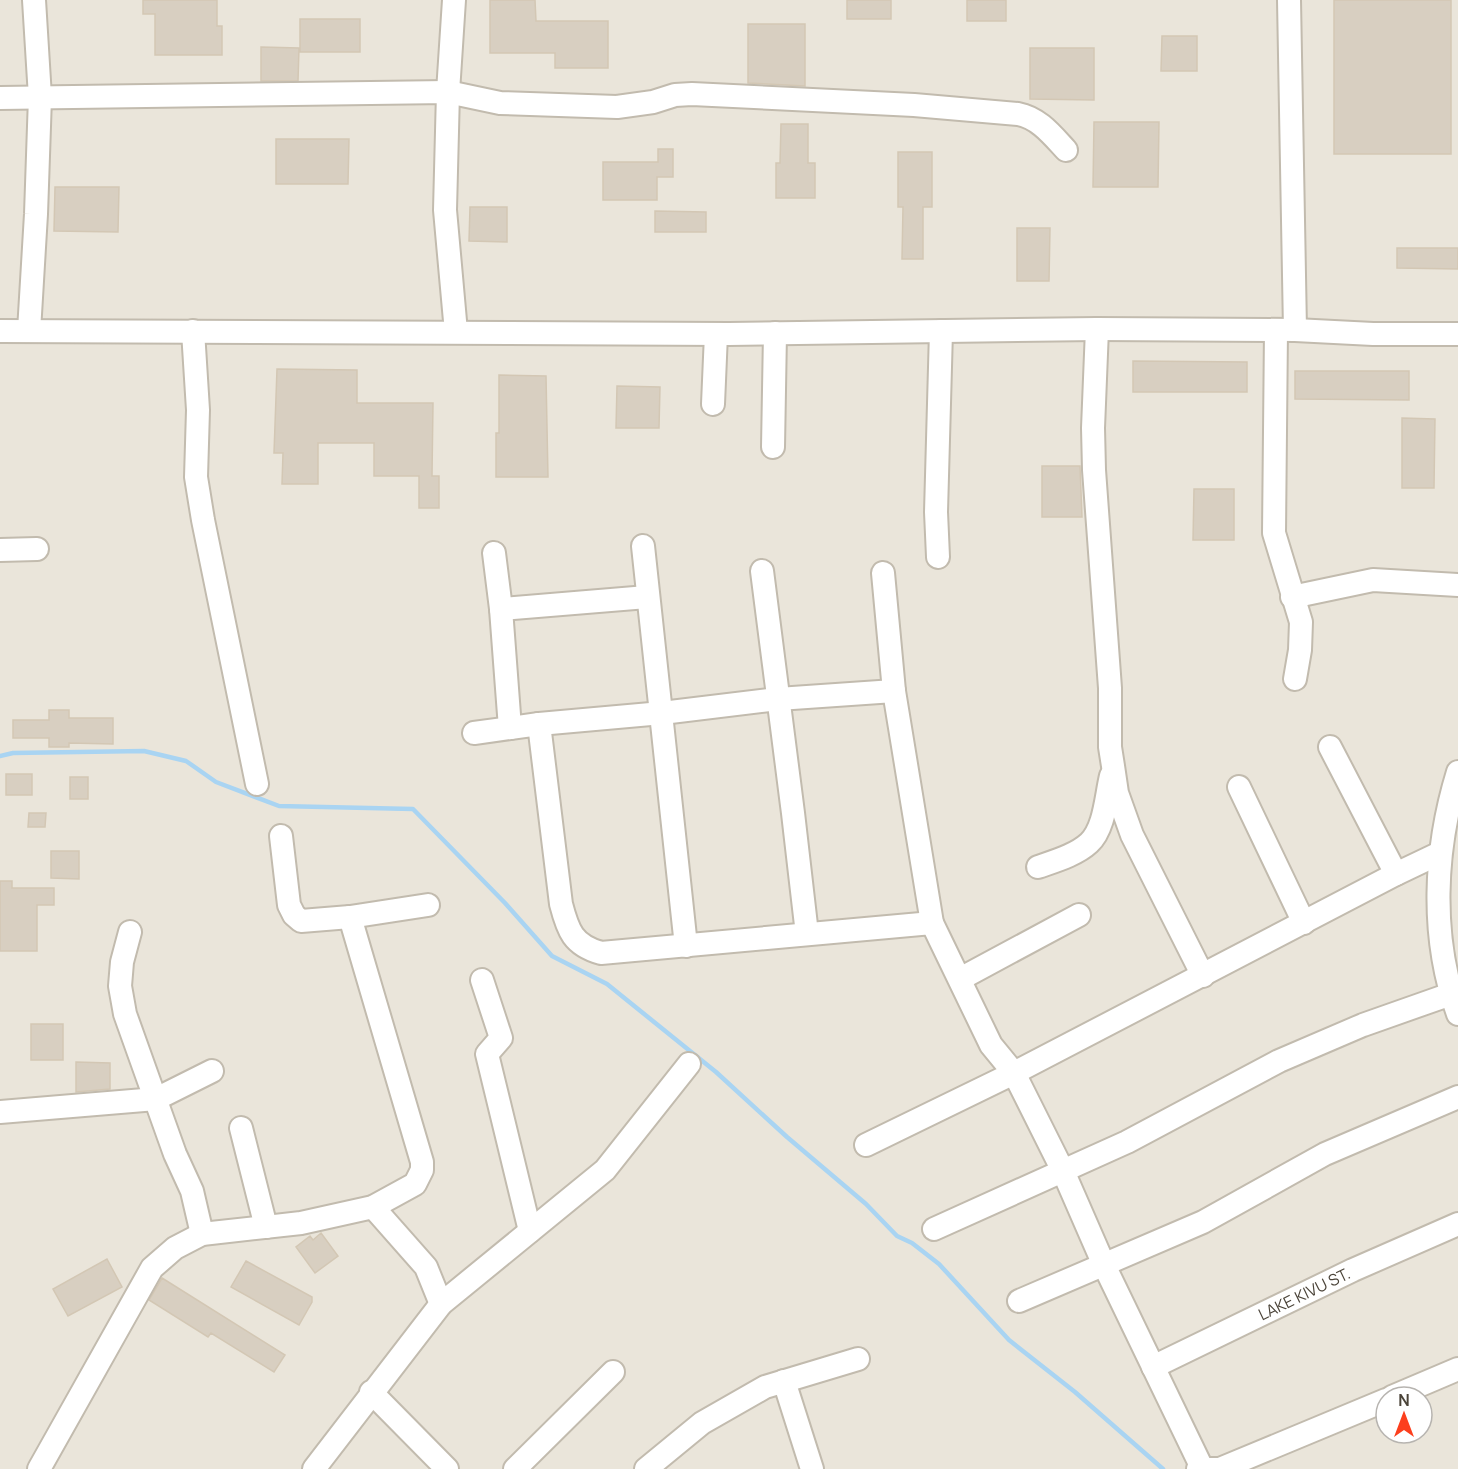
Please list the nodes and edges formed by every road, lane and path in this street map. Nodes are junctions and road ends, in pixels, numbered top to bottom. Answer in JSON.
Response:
{"nodes":[{"id":1,"x":34,"y":0,"type":"edge"},
{"id":2,"x":454,"y":0,"type":"edge"},
{"id":3,"x":1289,"y":0,"type":"edge"},
{"id":4,"x":448,"y":92,"type":"junction"},
{"id":5,"x":40,"y":97,"type":"junction"},
{"id":6,"x":0,"y":98,"type":"edge"},
{"id":7,"x":1066,"y":150,"type":"dead end"},
{"id":8,"x":1097,"y":329,"type":"junction"},
{"id":9,"x":1286,"y":330,"type":"junction"},
{"id":10,"x":0,"y":331,"type":"edge"},
{"id":11,"x":29,"y":331,"type":"junction"},
{"id":12,"x":193,"y":331,"type":"junction"},
{"id":13,"x":941,"y":331,"type":"junction"},
{"id":14,"x":456,"y":332,"type":"junction"},
{"id":15,"x":775,"y":333,"type":"junction"},
{"id":16,"x":716,"y":334,"type":"junction"},
{"id":17,"x":1458,"y":334,"type":"edge"},
{"id":18,"x":713,"y":404,"type":"dead end"},
{"id":19,"x":773,"y":447,"type":"dead end"},
{"id":20,"x":643,"y":546,"type":"dead end"},
{"id":21,"x":37,"y":549,"type":"dead end"},
{"id":22,"x":0,"y":550,"type":"edge"},
{"id":23,"x":494,"y":553,"type":"dead end"},
{"id":24,"x":938,"y":558,"type":"dead end"},
{"id":25,"x":762,"y":571,"type":"dead end"},
{"id":26,"x":883,"y":573,"type":"dead end"},
{"id":27,"x":1458,"y":585,"type":"edge"},
{"id":28,"x":647,"y":597,"type":"junction"},
{"id":29,"x":1292,"y":597,"type":"junction"},
{"id":30,"x":501,"y":609,"type":"junction"},
{"id":31,"x":1295,"y":679,"type":"dead end"},
{"id":32,"x":894,"y":691,"type":"junction"},
{"id":33,"x":778,"y":699,"type":"junction"},
{"id":34,"x":662,"y":713,"type":"junction"},
{"id":35,"x":539,"y":724,"type":"junction"},
{"id":36,"x":510,"y":728,"type":"junction"},
{"id":37,"x":474,"y":733,"type":"dead end"},
{"id":38,"x":1330,"y":747,"type":"dead end"},
{"id":39,"x":1113,"y":766,"type":"junction"},
{"id":40,"x":1458,"y":772,"type":"edge"},
{"id":41,"x":257,"y":784,"type":"dead end"},
{"id":42,"x":1239,"y":787,"type":"dead end"},
{"id":43,"x":281,"y":836,"type":"dead end"},
{"id":44,"x":1440,"y":853,"type":"junction"},
{"id":45,"x":1038,"y":867,"type":"dead end"},
{"id":46,"x":1396,"y":874,"type":"junction"},
{"id":47,"x":428,"y":905,"type":"dead end"},
{"id":48,"x":1079,"y":915,"type":"dead end"},
{"id":49,"x":351,"y":917,"type":"junction"},
{"id":50,"x":932,"y":923,"type":"junction"},
{"id":51,"x":1304,"y":923,"type":"junction"},
{"id":52,"x":130,"y":932,"type":"dead end"},
{"id":53,"x":807,"y":934,"type":"junction"},
{"id":54,"x":686,"y":946,"type":"junction"},
{"id":55,"x":1203,"y":976,"type":"junction"},
{"id":56,"x":960,"y":979,"type":"junction"},
{"id":57,"x":482,"y":980,"type":"dead end"},
{"id":58,"x":1454,"y":1004,"type":"edge"},
{"id":59,"x":689,"y":1064,"type":"dead end"},
{"id":60,"x":212,"y":1071,"type":"dead end"},
{"id":61,"x":1014,"y":1073,"type":"junction"},
{"id":62,"x":1458,"y":1097,"type":"edge"},
{"id":63,"x":156,"y":1099,"type":"junction"},
{"id":64,"x":0,"y":1112,"type":"edge"},
{"id":65,"x":241,"y":1128,"type":"dead end"},
{"id":66,"x":866,"y":1145,"type":"dead end"},
{"id":67,"x":1063,"y":1171,"type":"junction"},
{"id":68,"x":373,"y":1207,"type":"junction"},
{"id":69,"x":1458,"y":1224,"type":"edge"},
{"id":70,"x":266,"y":1227,"type":"junction"},
{"id":71,"x":934,"y":1229,"type":"dead end"},
{"id":72,"x":530,"y":1231,"type":"junction"},
{"id":73,"x":202,"y":1234,"type":"junction"},
{"id":74,"x":1104,"y":1265,"type":"junction"},
{"id":75,"x":1019,"y":1301,"type":"dead end"},
{"id":76,"x":441,"y":1304,"type":"junction"},
{"id":77,"x":858,"y":1359,"type":"dead end"},
{"id":78,"x":1153,"y":1367,"type":"junction"},
{"id":79,"x":1458,"y":1369,"type":"edge"},
{"id":80,"x":613,"y":1372,"type":"dead end"},
{"id":81,"x":784,"y":1381,"type":"junction"},
{"id":82,"x":1420,"y":1385,"type":"edge"},
{"id":83,"x":371,"y":1392,"type":"junction"},
{"id":84,"x":1374,"y":1405,"type":"edge"},
{"id":85,"x":39,"y":1469,"type":"edge"},
{"id":86,"x":314,"y":1469,"type":"edge"},
{"id":87,"x":447,"y":1469,"type":"edge"},
{"id":88,"x":515,"y":1469,"type":"edge"},
{"id":89,"x":646,"y":1469,"type":"edge"},
{"id":90,"x":812,"y":1469,"type":"edge"},
{"id":91,"x":1200,"y":1469,"type":"edge"}],
"edges":[{"from":1,"to":5,"type":"street"},
{"from":2,"to":4,"type":"street"},
{"from":3,"to":9,"type":"street"},
{"from":4,"to":5,"type":"street"},
{"from":4,"to":7,"type":"street"},
{"from":4,"to":14,"type":"street"},
{"from":5,"to":6,"type":"street"},
{"from":5,"to":11,"type":"street"},
{"from":8,"to":9,"type":"street"},
{"from":8,"to":13,"type":"street"},
{"from":8,"to":39,"type":"street"},
{"from":9,"to":17,"type":"street"},
{"from":9,"to":29,"type":"street"},
{"from":10,"to":11,"type":"street"},
{"from":11,"to":12,"type":"street"},
{"from":12,"to":14,"type":"street"},
{"from":12,"to":41,"type":"street"},
{"from":13,"to":15,"type":"street"},
{"from":13,"to":24,"type":"street"},
{"from":14,"to":16,"type":"street"},
{"from":15,"to":16,"type":"street"},
{"from":15,"to":19,"type":"street"},
{"from":16,"to":18,"type":"street"},
{"from":20,"to":28,"type":"street"},
{"from":21,"to":22,"type":"street"},
{"from":23,"to":30,"type":"street"},
{"from":25,"to":33,"type":"street"},
{"from":26,"to":32,"type":"street"},
{"from":27,"to":29,"type":"street"},
{"from":28,"to":30,"type":"street"},
{"from":28,"to":34,"type":"street"},
{"from":29,"to":31,"type":"street"},
{"from":30,"to":36,"type":"street"},
{"from":32,"to":33,"type":"street"},
{"from":32,"to":50,"type":"street"},
{"from":33,"to":34,"type":"street"},
{"from":33,"to":53,"type":"street"},
{"from":34,"to":35,"type":"street"},
{"from":34,"to":54,"type":"street"},
{"from":35,"to":36,"type":"street"},
{"from":35,"to":54,"type":"street"},
{"from":36,"to":37,"type":"street"},
{"from":38,"to":46,"type":"street"},
{"from":39,"to":45,"type":"street"},
{"from":39,"to":55,"type":"street"},
{"from":40,"to":44,"type":"street"},
{"from":42,"to":51,"type":"street"},
{"from":43,"to":49,"type":"street"},
{"from":44,"to":46,"type":"street"},
{"from":44,"to":58,"type":"street"},
{"from":46,"to":51,"type":"street"},
{"from":47,"to":49,"type":"street"},
{"from":48,"to":56,"type":"street"},
{"from":49,"to":68,"type":"street"},
{"from":50,"to":53,"type":"street"},
{"from":50,"to":56,"type":"street"},
{"from":51,"to":55,"type":"street"},
{"from":52,"to":63,"type":"street"},
{"from":53,"to":54,"type":"street"},
{"from":55,"to":61,"type":"street"},
{"from":56,"to":61,"type":"street"},
{"from":57,"to":72,"type":"street"},
{"from":58,"to":67,"type":"street"},
{"from":59,"to":72,"type":"street"},
{"from":60,"to":63,"type":"street"},
{"from":61,"to":66,"type":"street"},
{"from":61,"to":67,"type":"street"},
{"from":62,"to":74,"type":"street"},
{"from":63,"to":64,"type":"street"},
{"from":63,"to":73,"type":"street"},
{"from":65,"to":70,"type":"street"},
{"from":67,"to":71,"type":"street"},
{"from":67,"to":74,"type":"street"},
{"from":68,"to":70,"type":"street"},
{"from":68,"to":76,"type":"street"},
{"from":69,"to":78,"type":"street","name":"LAKE KIVU ST."},
{"from":70,"to":73,"type":"street"},
{"from":72,"to":76,"type":"street"},
{"from":73,"to":85,"type":"street"},
{"from":74,"to":75,"type":"street"},
{"from":74,"to":78,"type":"street"},
{"from":76,"to":83,"type":"street"},
{"from":77,"to":81,"type":"street"},
{"from":78,"to":91,"type":"street"},
{"from":79,"to":82,"type":"street"},
{"from":80,"to":88,"type":"street"},
{"from":81,"to":89,"type":"street"},
{"from":81,"to":90,"type":"street"},
{"from":83,"to":86,"type":"street"},
{"from":83,"to":87,"type":"street"},
{"from":84,"to":91,"type":"street"}]}
